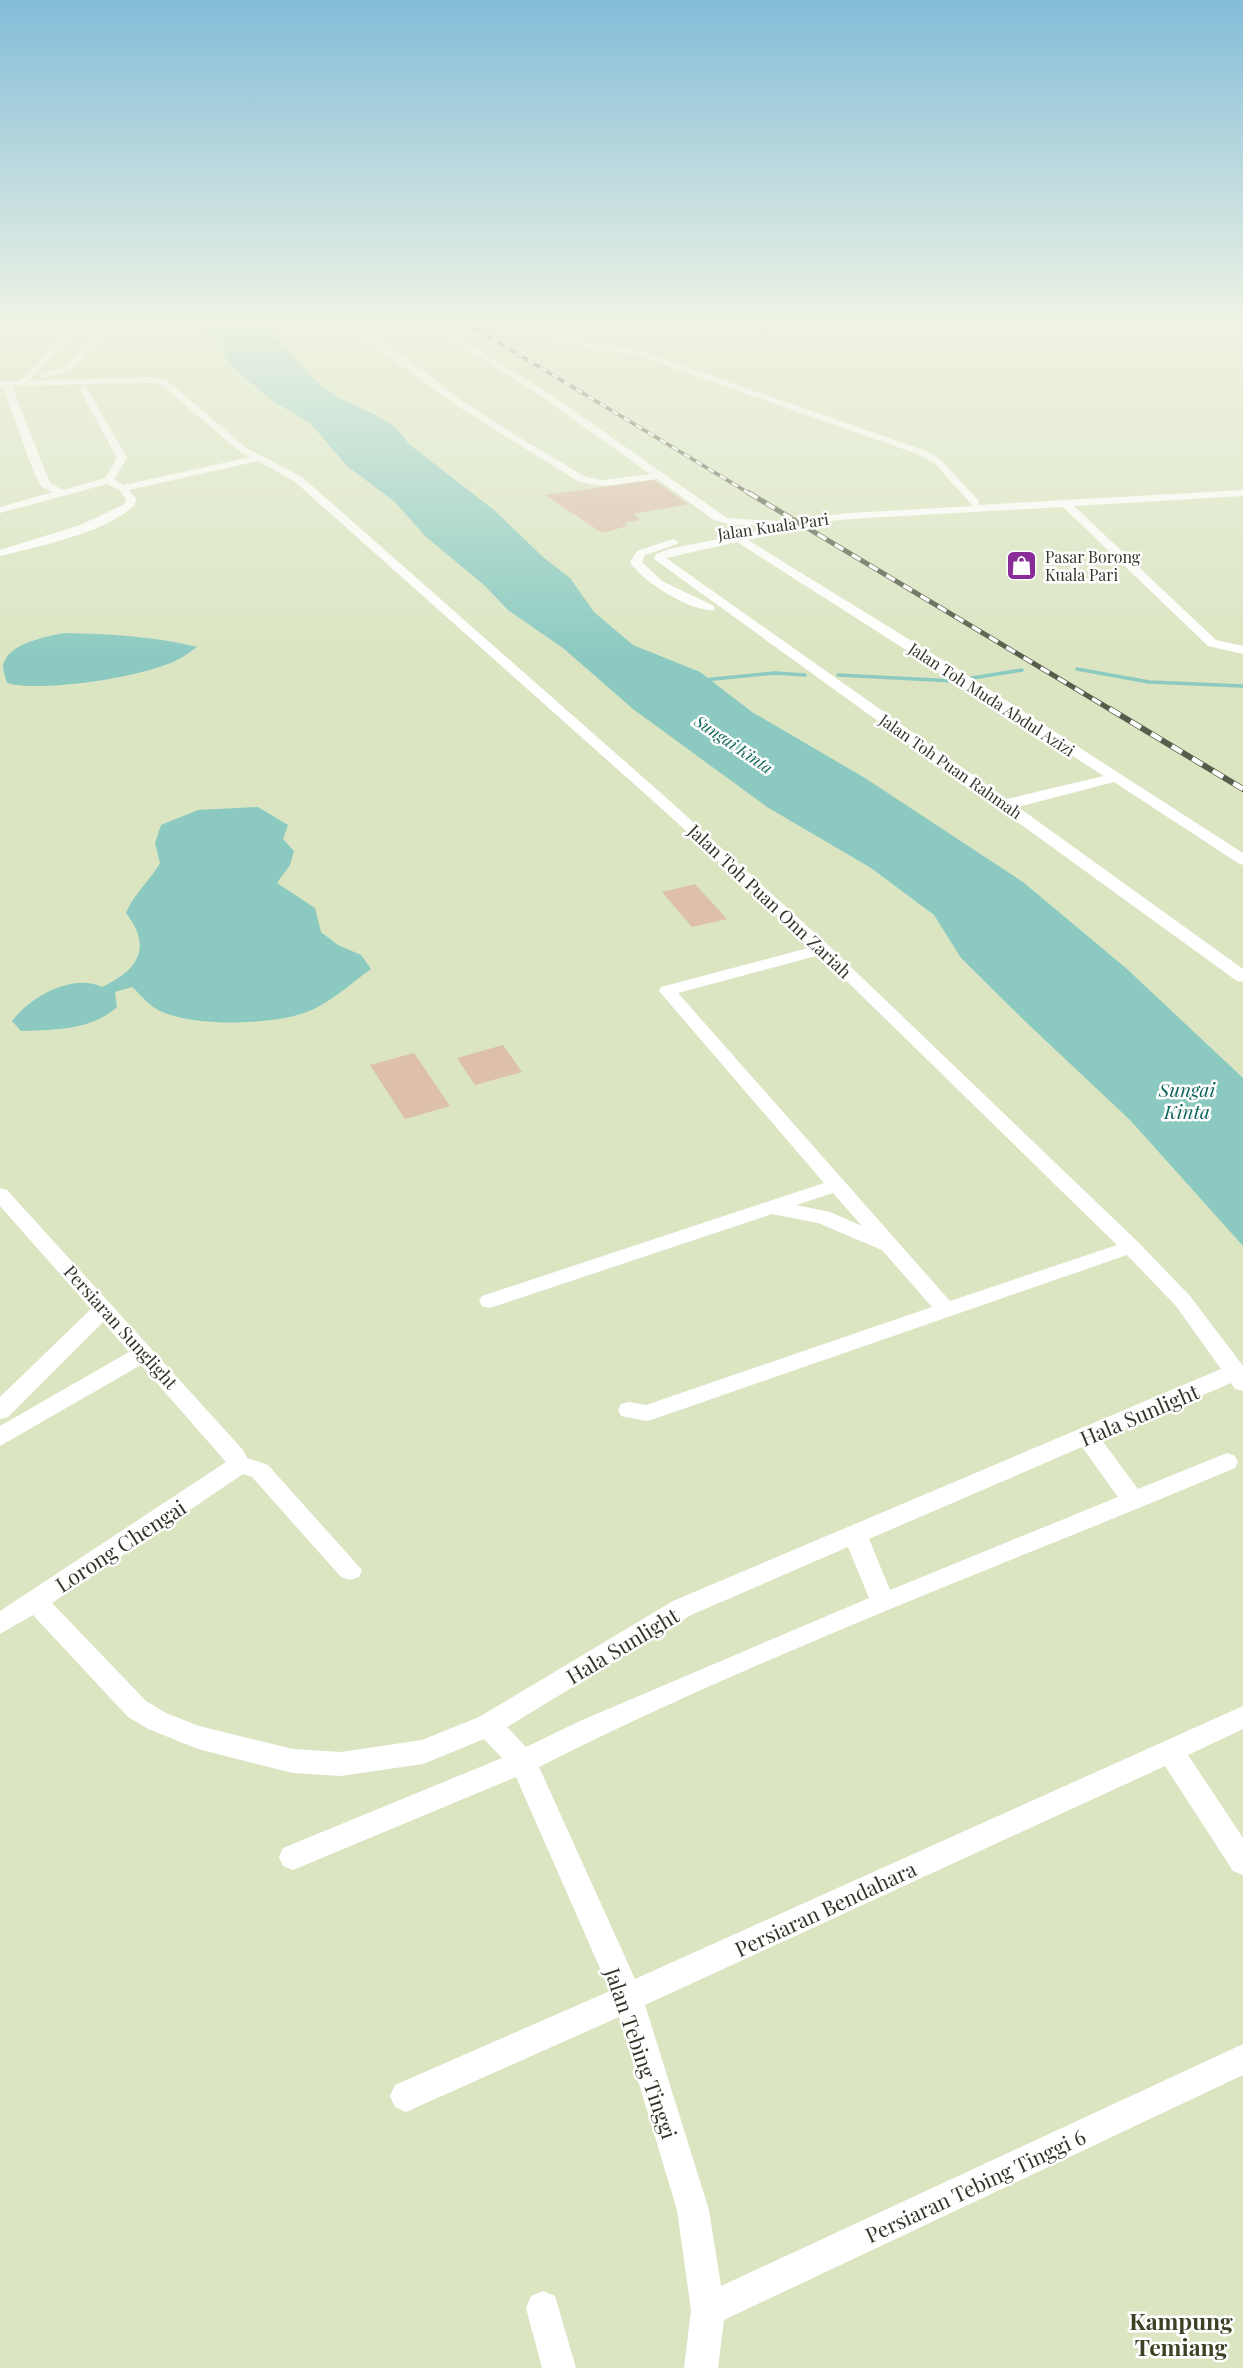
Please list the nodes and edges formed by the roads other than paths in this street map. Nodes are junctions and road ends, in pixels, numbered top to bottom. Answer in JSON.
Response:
{"nodes":[{"id":1,"x":24,"y":435,"type":"edge"},
{"id":2,"x":109,"y":435,"type":"edge"},
{"id":3,"x":224,"y":435,"type":"edge"},
{"id":4,"x":510,"y":435,"type":"edge"},
{"id":5,"x":600,"y":435,"type":"edge"},
{"id":6,"x":870,"y":435,"type":"edge"},
{"id":7,"x":260,"y":458,"type":"junction"},
{"id":8,"x":658,"y":476,"type":"junction"},
{"id":9,"x":109,"y":480,"type":"junction"},
{"id":10,"x":123,"y":488,"type":"junction"},
{"id":11,"x":60,"y":492,"type":"junction"},
{"id":12,"x":1243,"y":492,"type":"edge"},
{"id":13,"x":975,"y":503,"type":"dead end"},
{"id":14,"x":1065,"y":503,"type":"junction"},
{"id":15,"x":0,"y":510,"type":"edge"},
{"id":16,"x":740,"y":538,"type":"junction"},
{"id":17,"x":0,"y":553,"type":"edge"},
{"id":18,"x":680,"y":575,"type":"junction"},
{"id":19,"x":646,"y":576,"type":"junction"},
{"id":20,"x":762,"y":633,"type":"junction"},
{"id":21,"x":1243,"y":650,"type":"edge"},
{"id":22,"x":1111,"y":785,"type":"junction"},
{"id":23,"x":1004,"y":803,"type":"junction"},
{"id":24,"x":1020,"y":814,"type":"junction"},
{"id":25,"x":1243,"y":860,"type":"edge"},
{"id":26,"x":823,"y":949,"type":"junction"},
{"id":27,"x":1243,"y":977,"type":"edge"},
{"id":28,"x":836,"y":1185,"type":"junction"},
{"id":29,"x":0,"y":1194,"type":"edge"},
{"id":30,"x":770,"y":1208,"type":"junction"},
{"id":31,"x":1131,"y":1247,"type":"junction"},
{"id":32,"x":892,"y":1248,"type":"junction"},
{"id":33,"x":488,"y":1301,"type":"dead end"},
{"id":34,"x":104,"y":1308,"type":"junction"},
{"id":35,"x":947,"y":1311,"type":"junction"},
{"id":36,"x":145,"y":1353,"type":"junction"},
{"id":37,"x":1239,"y":1378,"type":"edge"},
{"id":38,"x":629,"y":1410,"type":"dead end"},
{"id":39,"x":0,"y":1411,"type":"edge"},
{"id":40,"x":1086,"y":1436,"type":"junction"},
{"id":41,"x":0,"y":1437,"type":"edge"},
{"id":42,"x":1227,"y":1462,"type":"dead end"},
{"id":43,"x":238,"y":1464,"type":"junction"},
{"id":44,"x":1134,"y":1501,"type":"junction"},
{"id":45,"x":855,"y":1535,"type":"junction"},
{"id":46,"x":350,"y":1570,"type":"dead end"},
{"id":47,"x":35,"y":1601,"type":"junction"},
{"id":48,"x":883,"y":1602,"type":"junction"},
{"id":49,"x":0,"y":1623,"type":"edge"},
{"id":50,"x":1243,"y":1717,"type":"edge"},
{"id":51,"x":488,"y":1725,"type":"junction"},
{"id":52,"x":1170,"y":1751,"type":"junction"},
{"id":53,"x":523,"y":1762,"type":"junction"},
{"id":54,"x":293,"y":1857,"type":"dead end"},
{"id":55,"x":1243,"y":1862,"type":"edge"},
{"id":56,"x":628,"y":1998,"type":"junction"},
{"id":57,"x":1243,"y":2059,"type":"edge"},
{"id":58,"x":406,"y":2096,"type":"dead end"},
{"id":59,"x":543,"y":2308,"type":"dead end"},
{"id":60,"x":708,"y":2310,"type":"junction"},
{"id":61,"x":559,"y":2368,"type":"edge"},
{"id":62,"x":701,"y":2368,"type":"edge"}],
"edges":[{"from":1,"to":11,"type":"street"},
{"from":2,"to":9,"type":"street"},
{"from":3,"to":7,"type":"street","name":"Jalan Toh Puan Onn Zariah"},
{"from":4,"to":8,"type":"street"},
{"from":5,"to":8,"type":"street"},
{"from":6,"to":13,"type":"street"},
{"from":7,"to":10,"type":"street"},
{"from":7,"to":26,"type":"street","name":"Jalan Toh Puan Onn Zariah"},
{"from":8,"to":16,"type":"street"},
{"from":9,"to":10,"type":"street"},
{"from":9,"to":11,"type":"street"},
{"from":10,"to":17,"type":"street"},
{"from":11,"to":15,"type":"street"},
{"from":12,"to":14,"type":"street","name":"Jalan Kuala Pari"},
{"from":14,"to":19,"type":"street","name":"Jalan Kuala Pari"},
{"from":14,"to":21,"type":"street"},
{"from":16,"to":18,"type":"street","name":"Jalan Toh Puan Rahmah"},
{"from":16,"to":22,"type":"street","name":"Jalan Toh Muda Abdul Azizi"},
{"from":18,"to":19,"type":"street"},
{"from":18,"to":20,"type":"street","name":"Jalan Toh Puan Rahmah"},
{"from":19,"to":20,"type":"street"},
{"from":20,"to":23,"type":"street","name":"Jalan Toh Puan Rahmah"},
{"from":22,"to":23,"type":"street"},
{"from":22,"to":24,"type":"street"},
{"from":22,"to":25,"type":"street","name":"Jalan Toh Muda Abdul Azizi"},
{"from":23,"to":24,"type":"street","name":"Jalan Toh Puan Rahmah"},
{"from":24,"to":27,"type":"street","name":"Jalan Toh Puan Rahmah"},
{"from":26,"to":28,"type":"street"},
{"from":26,"to":31,"type":"street","name":"Jalan Toh Puan Onn Zariah"},
{"from":28,"to":30,"type":"street"},
{"from":28,"to":32,"type":"street"},
{"from":29,"to":34,"type":"street","name":"Persiaran Sunglight"},
{"from":30,"to":32,"type":"street"},
{"from":30,"to":33,"type":"street"},
{"from":31,"to":35,"type":"street"},
{"from":31,"to":37,"type":"street","name":"Jalan Toh Puan Onn Zariah"},
{"from":32,"to":35,"type":"street"},
{"from":34,"to":36,"type":"street","name":"Persiaran Sunglight"},
{"from":34,"to":39,"type":"street"},
{"from":35,"to":38,"type":"street"},
{"from":36,"to":41,"type":"street"},
{"from":36,"to":43,"type":"street","name":"Persiaran Sunglight"},
{"from":37,"to":40,"type":"street","name":"Hala Sunlight"},
{"from":40,"to":44,"type":"street"},
{"from":40,"to":45,"type":"street","name":"Hala Sunlight"},
{"from":42,"to":44,"type":"street"},
{"from":43,"to":46,"type":"street"},
{"from":43,"to":47,"type":"street","name":"Lorong Chengai"},
{"from":44,"to":48,"type":"street"},
{"from":45,"to":48,"type":"street"},
{"from":45,"to":51,"type":"street","name":"Hala Sunlight"},
{"from":47,"to":49,"type":"street","name":"Lorong Chengai"},
{"from":47,"to":51,"type":"street","name":"Hala Sunlight"},
{"from":48,"to":53,"type":"street"},
{"from":50,"to":52,"type":"street","name":"Persiaran Bendahara"},
{"from":51,"to":53,"type":"street","name":"Jalan Tebing Tinggi"},
{"from":52,"to":55,"type":"street"},
{"from":52,"to":56,"type":"street","name":"Persiaran Bendahara"},
{"from":53,"to":54,"type":"street"},
{"from":53,"to":56,"type":"street","name":"Jalan Tebing Tinggi"},
{"from":56,"to":58,"type":"street","name":"Persiaran Bendahara"},
{"from":56,"to":60,"type":"street","name":"Jalan Tebing Tinggi"},
{"from":57,"to":60,"type":"street","name":"Persiaran Tebing Tinggi 6"},
{"from":59,"to":61,"type":"street"},
{"from":60,"to":62,"type":"street","name":"Jalan Tebing Tinggi"}]}
